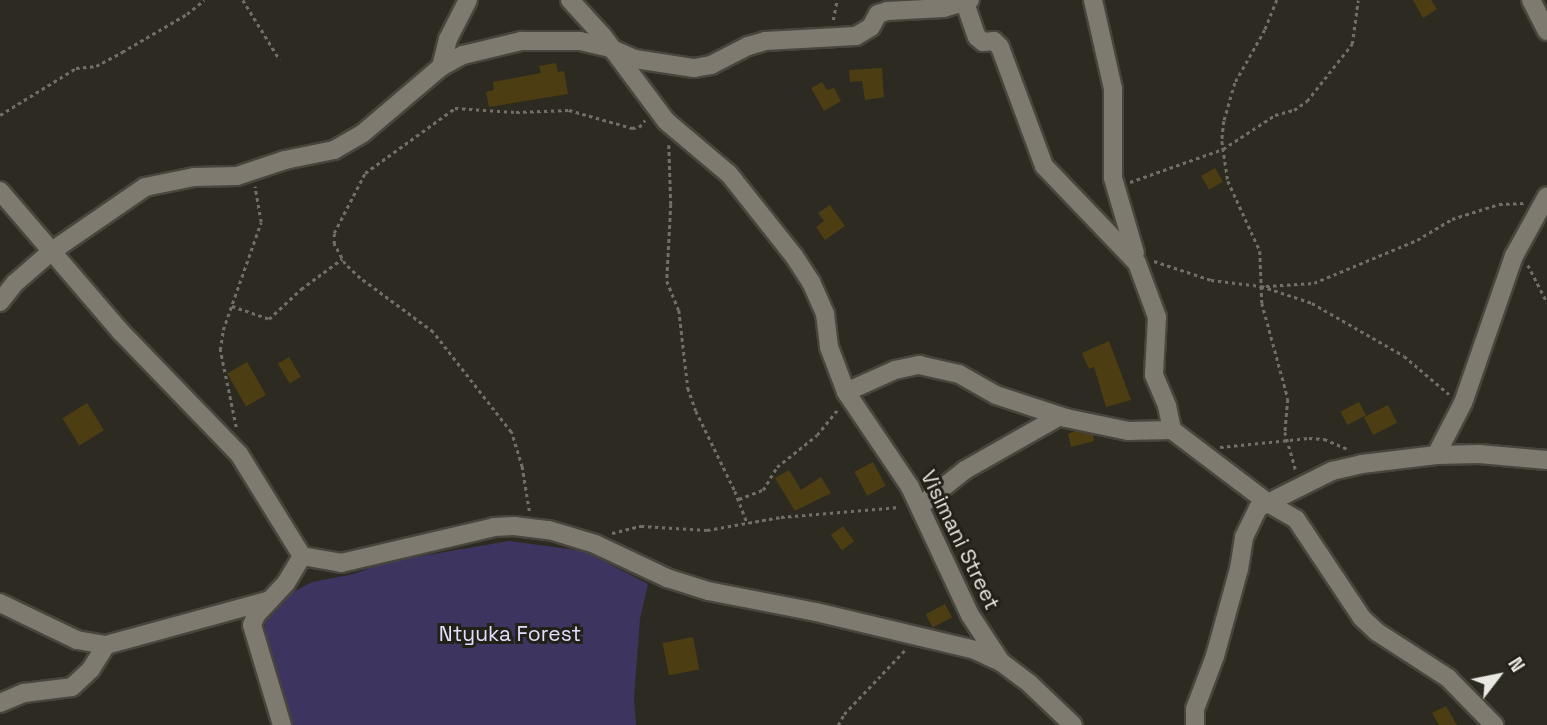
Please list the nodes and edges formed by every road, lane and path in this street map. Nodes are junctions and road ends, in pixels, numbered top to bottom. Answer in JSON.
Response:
{"nodes":[{"id":1,"x":204,"y":0,"type":"edge"},
{"id":2,"x":243,"y":0,"type":"edge"},
{"id":3,"x":468,"y":0,"type":"edge"},
{"id":4,"x":570,"y":0,"type":"edge"},
{"id":5,"x":1093,"y":0,"type":"edge"},
{"id":6,"x":1277,"y":0,"type":"edge"},
{"id":7,"x":1358,"y":0,"type":"edge"},
{"id":8,"x":1531,"y":0,"type":"edge"},
{"id":9,"x":966,"y":1,"type":"edge"},
{"id":10,"x":1547,"y":31,"type":"edge"},
{"id":11,"x":610,"y":48,"type":"junction"},
{"id":12,"x":280,"y":60,"type":"dead end"},
{"id":13,"x":441,"y":67,"type":"junction"},
{"id":14,"x":653,"y":105,"type":"junction"},
{"id":15,"x":0,"y":116,"type":"edge"},
{"id":16,"x":666,"y":121,"type":"junction"},
{"id":17,"x":1223,"y":149,"type":"junction"},
{"id":18,"x":252,"y":171,"type":"junction"},
{"id":19,"x":1115,"y":187,"type":"junction"},
{"id":20,"x":0,"y":191,"type":"edge"},
{"id":21,"x":1545,"y":199,"type":"edge"},
{"id":22,"x":1519,"y":246,"type":"junction"},
{"id":23,"x":52,"y":251,"type":"junction"},
{"id":24,"x":342,"y":259,"type":"junction"},
{"id":25,"x":1137,"y":263,"type":"junction"},
{"id":26,"x":1261,"y":286,"type":"junction"},
{"id":27,"x":0,"y":302,"type":"edge"},
{"id":28,"x":1547,"y":302,"type":"edge"},
{"id":29,"x":232,"y":306,"type":"junction"},
{"id":30,"x":848,"y":396,"type":"junction"},
{"id":31,"x":1463,"y":403,"type":"junction"},
{"id":32,"x":1060,"y":416,"type":"junction"},
{"id":33,"x":1172,"y":430,"type":"junction"},
{"id":34,"x":1287,"y":440,"type":"junction"},
{"id":35,"x":1199,"y":451,"type":"junction"},
{"id":36,"x":239,"y":454,"type":"junction"},
{"id":37,"x":1436,"y":455,"type":"junction"},
{"id":38,"x":1547,"y":460,"type":"edge"},
{"id":39,"x":1362,"y":464,"type":"junction"},
{"id":40,"x":1297,"y":490,"type":"junction"},
{"id":41,"x":739,"y":499,"type":"junction"},
{"id":42,"x":1268,"y":503,"type":"junction"},
{"id":43,"x":920,"y":506,"type":"junction"},
{"id":44,"x":747,"y":522,"type":"junction"},
{"id":45,"x":532,"y":528,"type":"junction"},
{"id":46,"x":595,"y":544,"type":"junction"},
{"id":47,"x":302,"y":556,"type":"junction"},
{"id":48,"x":270,"y":600,"type":"junction"},
{"id":49,"x":0,"y":603,"type":"edge"},
{"id":50,"x":918,"y":637,"type":"junction"},
{"id":51,"x":106,"y":645,"type":"junction"},
{"id":52,"x":1001,"y":662,"type":"junction"},
{"id":53,"x":0,"y":702,"type":"edge"},
{"id":54,"x":282,"y":725,"type":"edge"},
{"id":55,"x":838,"y":725,"type":"edge"},
{"id":56,"x":1073,"y":725,"type":"edge"},
{"id":57,"x":1195,"y":725,"type":"edge"},
{"id":58,"x":1494,"y":725,"type":"edge"}],
"edges":[{"from":1,"to":15,"type":"path"},
{"from":2,"to":12,"type":"path"},
{"from":3,"to":13,"type":"street"},
{"from":4,"to":11,"type":"street","name":"Visimani Street"},
{"from":5,"to":19,"type":"street"},
{"from":6,"to":17,"type":"path"},
{"from":7,"to":17,"type":"path"},
{"from":8,"to":10,"type":"street"},
{"from":9,"to":11,"type":"street"},
{"from":9,"to":25,"type":"street"},
{"from":11,"to":13,"type":"street"},
{"from":11,"to":14,"type":"street","name":"Visimani Street"},
{"from":13,"to":18,"type":"street"},
{"from":14,"to":16,"type":"street","name":"Visimani Street"},
{"from":14,"to":24,"type":"path"},
{"from":16,"to":30,"type":"street","name":"Visimani Street"},
{"from":16,"to":41,"type":"path"},
{"from":17,"to":19,"type":"path"},
{"from":17,"to":26,"type":"path"},
{"from":18,"to":23,"type":"street"},
{"from":18,"to":29,"type":"path"},
{"from":19,"to":25,"type":"street"},
{"from":20,"to":23,"type":"street"},
{"from":21,"to":22,"type":"street"},
{"from":21,"to":26,"type":"path"},
{"from":22,"to":28,"type":"path"},
{"from":22,"to":31,"type":"street"},
{"from":23,"to":27,"type":"street"},
{"from":23,"to":36,"type":"street"},
{"from":24,"to":29,"type":"path"},
{"from":24,"to":45,"type":"path"},
{"from":25,"to":26,"type":"path"},
{"from":25,"to":33,"type":"street"},
{"from":26,"to":31,"type":"path"},
{"from":26,"to":34,"type":"path"},
{"from":29,"to":36,"type":"path"},
{"from":30,"to":32,"type":"street"},
{"from":30,"to":41,"type":"path"},
{"from":30,"to":43,"type":"street","name":"Visimani Street"},
{"from":31,"to":37,"type":"street"},
{"from":32,"to":33,"type":"street"},
{"from":32,"to":43,"type":"street"},
{"from":33,"to":35,"type":"street"},
{"from":34,"to":35,"type":"path"},
{"from":34,"to":39,"type":"path"},
{"from":34,"to":40,"type":"path"},
{"from":35,"to":42,"type":"street"},
{"from":36,"to":47,"type":"street"},
{"from":37,"to":38,"type":"street"},
{"from":37,"to":39,"type":"street"},
{"from":39,"to":40,"type":"street"},
{"from":40,"to":42,"type":"street"},
{"from":41,"to":44,"type":"path"},
{"from":42,"to":57,"type":"street"},
{"from":42,"to":58,"type":"street"},
{"from":43,"to":44,"type":"path"},
{"from":43,"to":52,"type":"street","name":"Visimani Street"},
{"from":44,"to":46,"type":"path"},
{"from":45,"to":46,"type":"street"},
{"from":45,"to":47,"type":"street"},
{"from":46,"to":50,"type":"street"},
{"from":47,"to":48,"type":"street"},
{"from":48,"to":51,"type":"street"},
{"from":48,"to":54,"type":"street"},
{"from":49,"to":51,"type":"street"},
{"from":50,"to":52,"type":"street"},
{"from":50,"to":55,"type":"path"},
{"from":51,"to":53,"type":"street"},
{"from":52,"to":56,"type":"street"}]}
